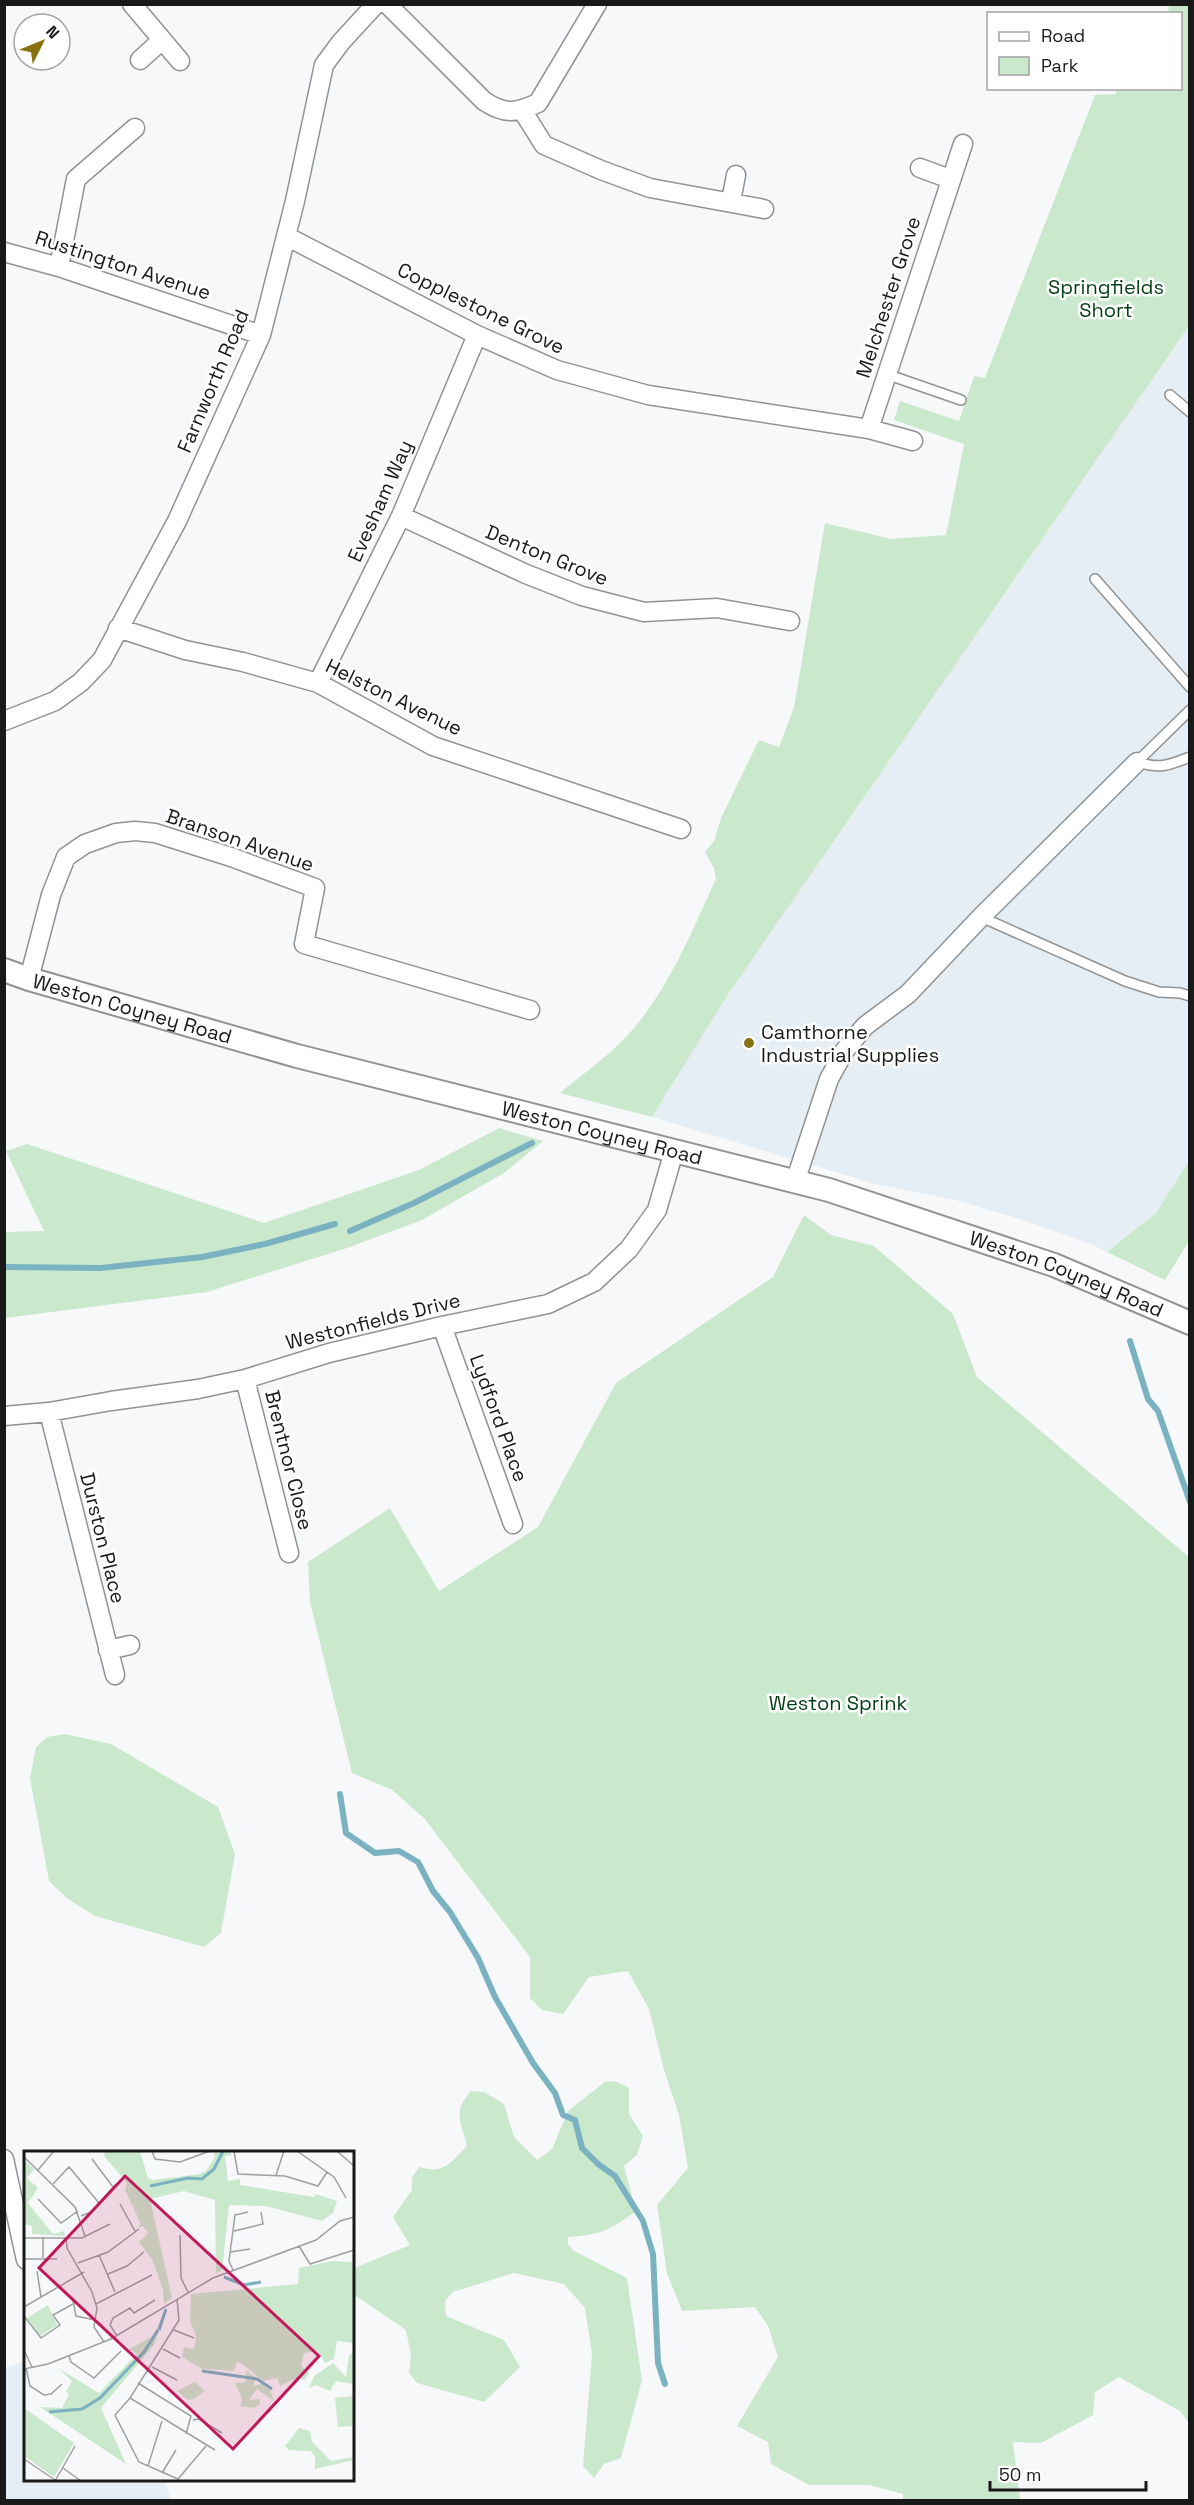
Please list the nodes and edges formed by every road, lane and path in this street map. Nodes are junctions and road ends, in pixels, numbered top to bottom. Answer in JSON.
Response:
{"nodes":[{"id":1,"x":132,"y":4,"type":"edge"},
{"id":2,"x":376,"y":4,"type":"edge"},
{"id":3,"x":387,"y":4,"type":"edge"},
{"id":4,"x":597,"y":4,"type":"edge"},
{"id":5,"x":162,"y":40,"type":"junction"},
{"id":6,"x":140,"y":60,"type":"dead end"},
{"id":7,"x":180,"y":61,"type":"dead end"},
{"id":8,"x":522,"y":110,"type":"junction"},
{"id":9,"x":135,"y":128,"type":"dead end"},
{"id":10,"x":963,"y":144,"type":"dead end"},
{"id":11,"x":920,"y":168,"type":"dead end"},
{"id":12,"x":736,"y":175,"type":"dead end"},
{"id":13,"x":950,"y":179,"type":"junction"},
{"id":14,"x":731,"y":201,"type":"junction"},
{"id":15,"x":764,"y":209,"type":"dead end"},
{"id":16,"x":286,"y":236,"type":"junction"},
{"id":17,"x":4,"y":252,"type":"edge"},
{"id":18,"x":59,"y":267,"type":"junction"},
{"id":19,"x":261,"y":335,"type":"junction"},
{"id":20,"x":477,"y":335,"type":"junction"},
{"id":21,"x":886,"y":374,"type":"junction"},
{"id":22,"x":1170,"y":395,"type":"dead end"},
{"id":23,"x":961,"y":400,"type":"dead end"},
{"id":24,"x":1190,"y":412,"type":"edge"},
{"id":25,"x":868,"y":429,"type":"junction"},
{"id":26,"x":913,"y":441,"type":"dead end"},
{"id":27,"x":400,"y":516,"type":"junction"},
{"id":28,"x":1095,"y":579,"type":"dead end"},
{"id":29,"x":790,"y":621,"type":"dead end"},
{"id":30,"x":118,"y":628,"type":"junction"},
{"id":31,"x":318,"y":683,"type":"junction"},
{"id":32,"x":1190,"y":687,"type":"edge"},
{"id":33,"x":1190,"y":710,"type":"edge"},
{"id":34,"x":5,"y":720,"type":"edge"},
{"id":35,"x":1190,"y":758,"type":"edge"},
{"id":36,"x":1137,"y":762,"type":"junction"},
{"id":37,"x":681,"y":829,"type":"dead end"},
{"id":38,"x":981,"y":917,"type":"junction"},
{"id":39,"x":4,"y":970,"type":"edge"},
{"id":40,"x":29,"y":979,"type":"junction"},
{"id":41,"x":1190,"y":996,"type":"edge"},
{"id":42,"x":530,"y":1010,"type":"dead end"},
{"id":43,"x":674,"y":1151,"type":"junction"},
{"id":44,"x":795,"y":1182,"type":"junction"},
{"id":45,"x":1190,"y":1323,"type":"edge"},
{"id":46,"x":442,"y":1326,"type":"junction"},
{"id":47,"x":245,"y":1379,"type":"junction"},
{"id":48,"x":49,"y":1413,"type":"junction"},
{"id":49,"x":4,"y":1416,"type":"edge"},
{"id":50,"x":513,"y":1524,"type":"dead end"},
{"id":51,"x":289,"y":1553,"type":"dead end"},
{"id":52,"x":130,"y":1645,"type":"dead end"},
{"id":53,"x":108,"y":1650,"type":"junction"},
{"id":54,"x":115,"y":1675,"type":"dead end"},
{"id":55,"x":4,"y":2159,"type":"edge"},
{"id":56,"x":24,"y":2251,"type":"edge"}],
"edges":[{"from":1,"to":5,"type":"street"},
{"from":2,"to":16,"type":"street","name":"Farnworth Road"},
{"from":3,"to":8,"type":"street"},
{"from":4,"to":8,"type":"street"},
{"from":5,"to":6,"type":"street"},
{"from":5,"to":7,"type":"street"},
{"from":8,"to":14,"type":"street"},
{"from":9,"to":18,"type":"street"},
{"from":10,"to":13,"type":"street","name":"Melchester Grove"},
{"from":11,"to":13,"type":"street"},
{"from":12,"to":14,"type":"street"},
{"from":13,"to":21,"type":"street","name":"Melchester Grove"},
{"from":14,"to":15,"type":"street"},
{"from":16,"to":19,"type":"street","name":"Farnworth Road"},
{"from":16,"to":20,"type":"street","name":"Copplestone Grove"},
{"from":17,"to":18,"type":"street","name":"Rustington Avenue"},
{"from":18,"to":19,"type":"street","name":"Rustington Avenue"},
{"from":19,"to":30,"type":"street","name":"Farnworth Road"},
{"from":20,"to":25,"type":"street","name":"Copplestone Grove"},
{"from":20,"to":27,"type":"street","name":"Evesham Way"},
{"from":21,"to":23,"type":"lane"},
{"from":21,"to":25,"type":"street","name":"Melchester Grove"},
{"from":22,"to":24,"type":"lane"},
{"from":25,"to":26,"type":"street","name":"Copplestone Grove"},
{"from":27,"to":29,"type":"street","name":"Denton Grove"},
{"from":27,"to":31,"type":"street","name":"Evesham Way"},
{"from":28,"to":32,"type":"lane"},
{"from":30,"to":31,"type":"street","name":"Helston Avenue"},
{"from":30,"to":34,"type":"street","name":"Farnworth Road"},
{"from":31,"to":37,"type":"street","name":"Helston Avenue"},
{"from":33,"to":36,"type":"lane"},
{"from":35,"to":36,"type":"lane"},
{"from":36,"to":38,"type":"street"},
{"from":38,"to":41,"type":"lane"},
{"from":38,"to":44,"type":"street"},
{"from":39,"to":40,"type":"street","name":"Weston Coyney Road"},
{"from":40,"to":42,"type":"street","name":"Branson Avenue"},
{"from":40,"to":43,"type":"street","name":"Weston Coyney Road"},
{"from":43,"to":44,"type":"street","name":"Weston Coyney Road"},
{"from":43,"to":46,"type":"street","name":"Westonfields Drive"},
{"from":44,"to":45,"type":"street","name":"Weston Coyney Road"},
{"from":46,"to":47,"type":"street","name":"Westonfields Drive"},
{"from":46,"to":50,"type":"street","name":"Lydford Place"},
{"from":47,"to":48,"type":"street","name":"Westonfields Drive"},
{"from":47,"to":51,"type":"street","name":"Brentnor Close"},
{"from":48,"to":49,"type":"street","name":"Westonfields Drive"},
{"from":48,"to":53,"type":"street","name":"Durston Place"},
{"from":52,"to":53,"type":"street"},
{"from":53,"to":54,"type":"street","name":"Durston Place"},
{"from":55,"to":56,"type":"street"}]}
